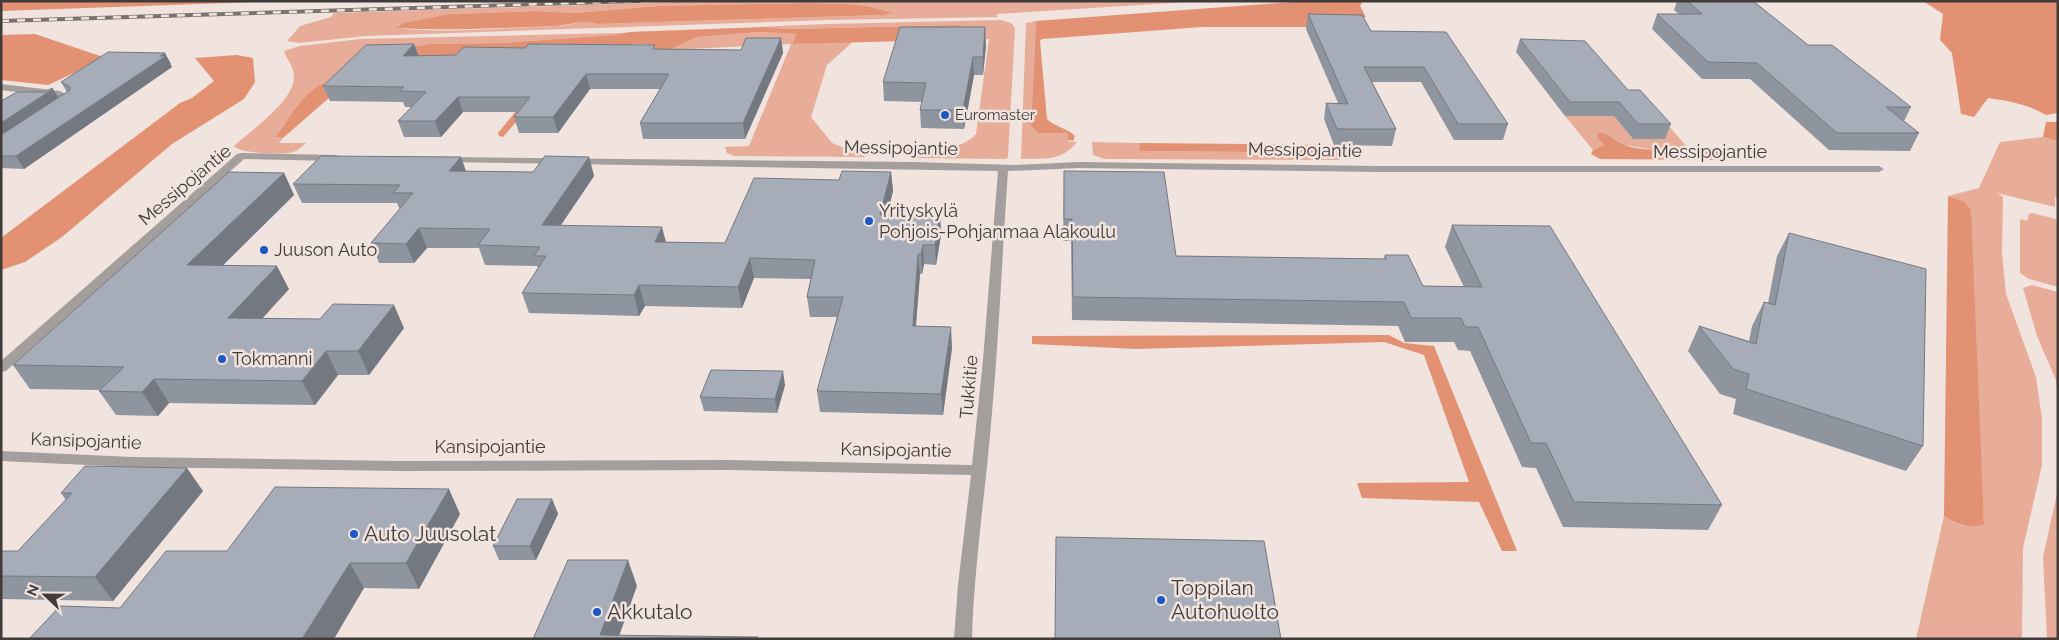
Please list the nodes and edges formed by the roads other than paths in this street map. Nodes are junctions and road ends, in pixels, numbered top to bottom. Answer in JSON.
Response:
{"nodes":[{"id":1,"x":1,"y":88,"type":"edge"},
{"id":2,"x":67,"y":103,"type":"edge"},
{"id":3,"x":345,"y":158,"type":"edge"},
{"id":4,"x":432,"y":160,"type":"edge"},
{"id":5,"x":1003,"y":168,"type":"junction"},
{"id":6,"x":1879,"y":169,"type":"dead end"},
{"id":7,"x":1,"y":368,"type":"edge"},
{"id":8,"x":1,"y":456,"type":"edge"},
{"id":9,"x":980,"y":470,"type":"junction"},
{"id":10,"x":963,"y":639,"type":"edge"}],
"edges":[{"from":1,"to":2,"type":"street"},
{"from":3,"to":7,"type":"street","name":"Messipojantie"},
{"from":4,"to":5,"type":"street","name":"Messipojantie"},
{"from":5,"to":6,"type":"street","name":"Messipojantie"},
{"from":5,"to":9,"type":"street","name":"Tukkitie"},
{"from":8,"to":9,"type":"street","name":"Kansipojantie"},
{"from":9,"to":10,"type":"street","name":"Tukkitie"}]}
